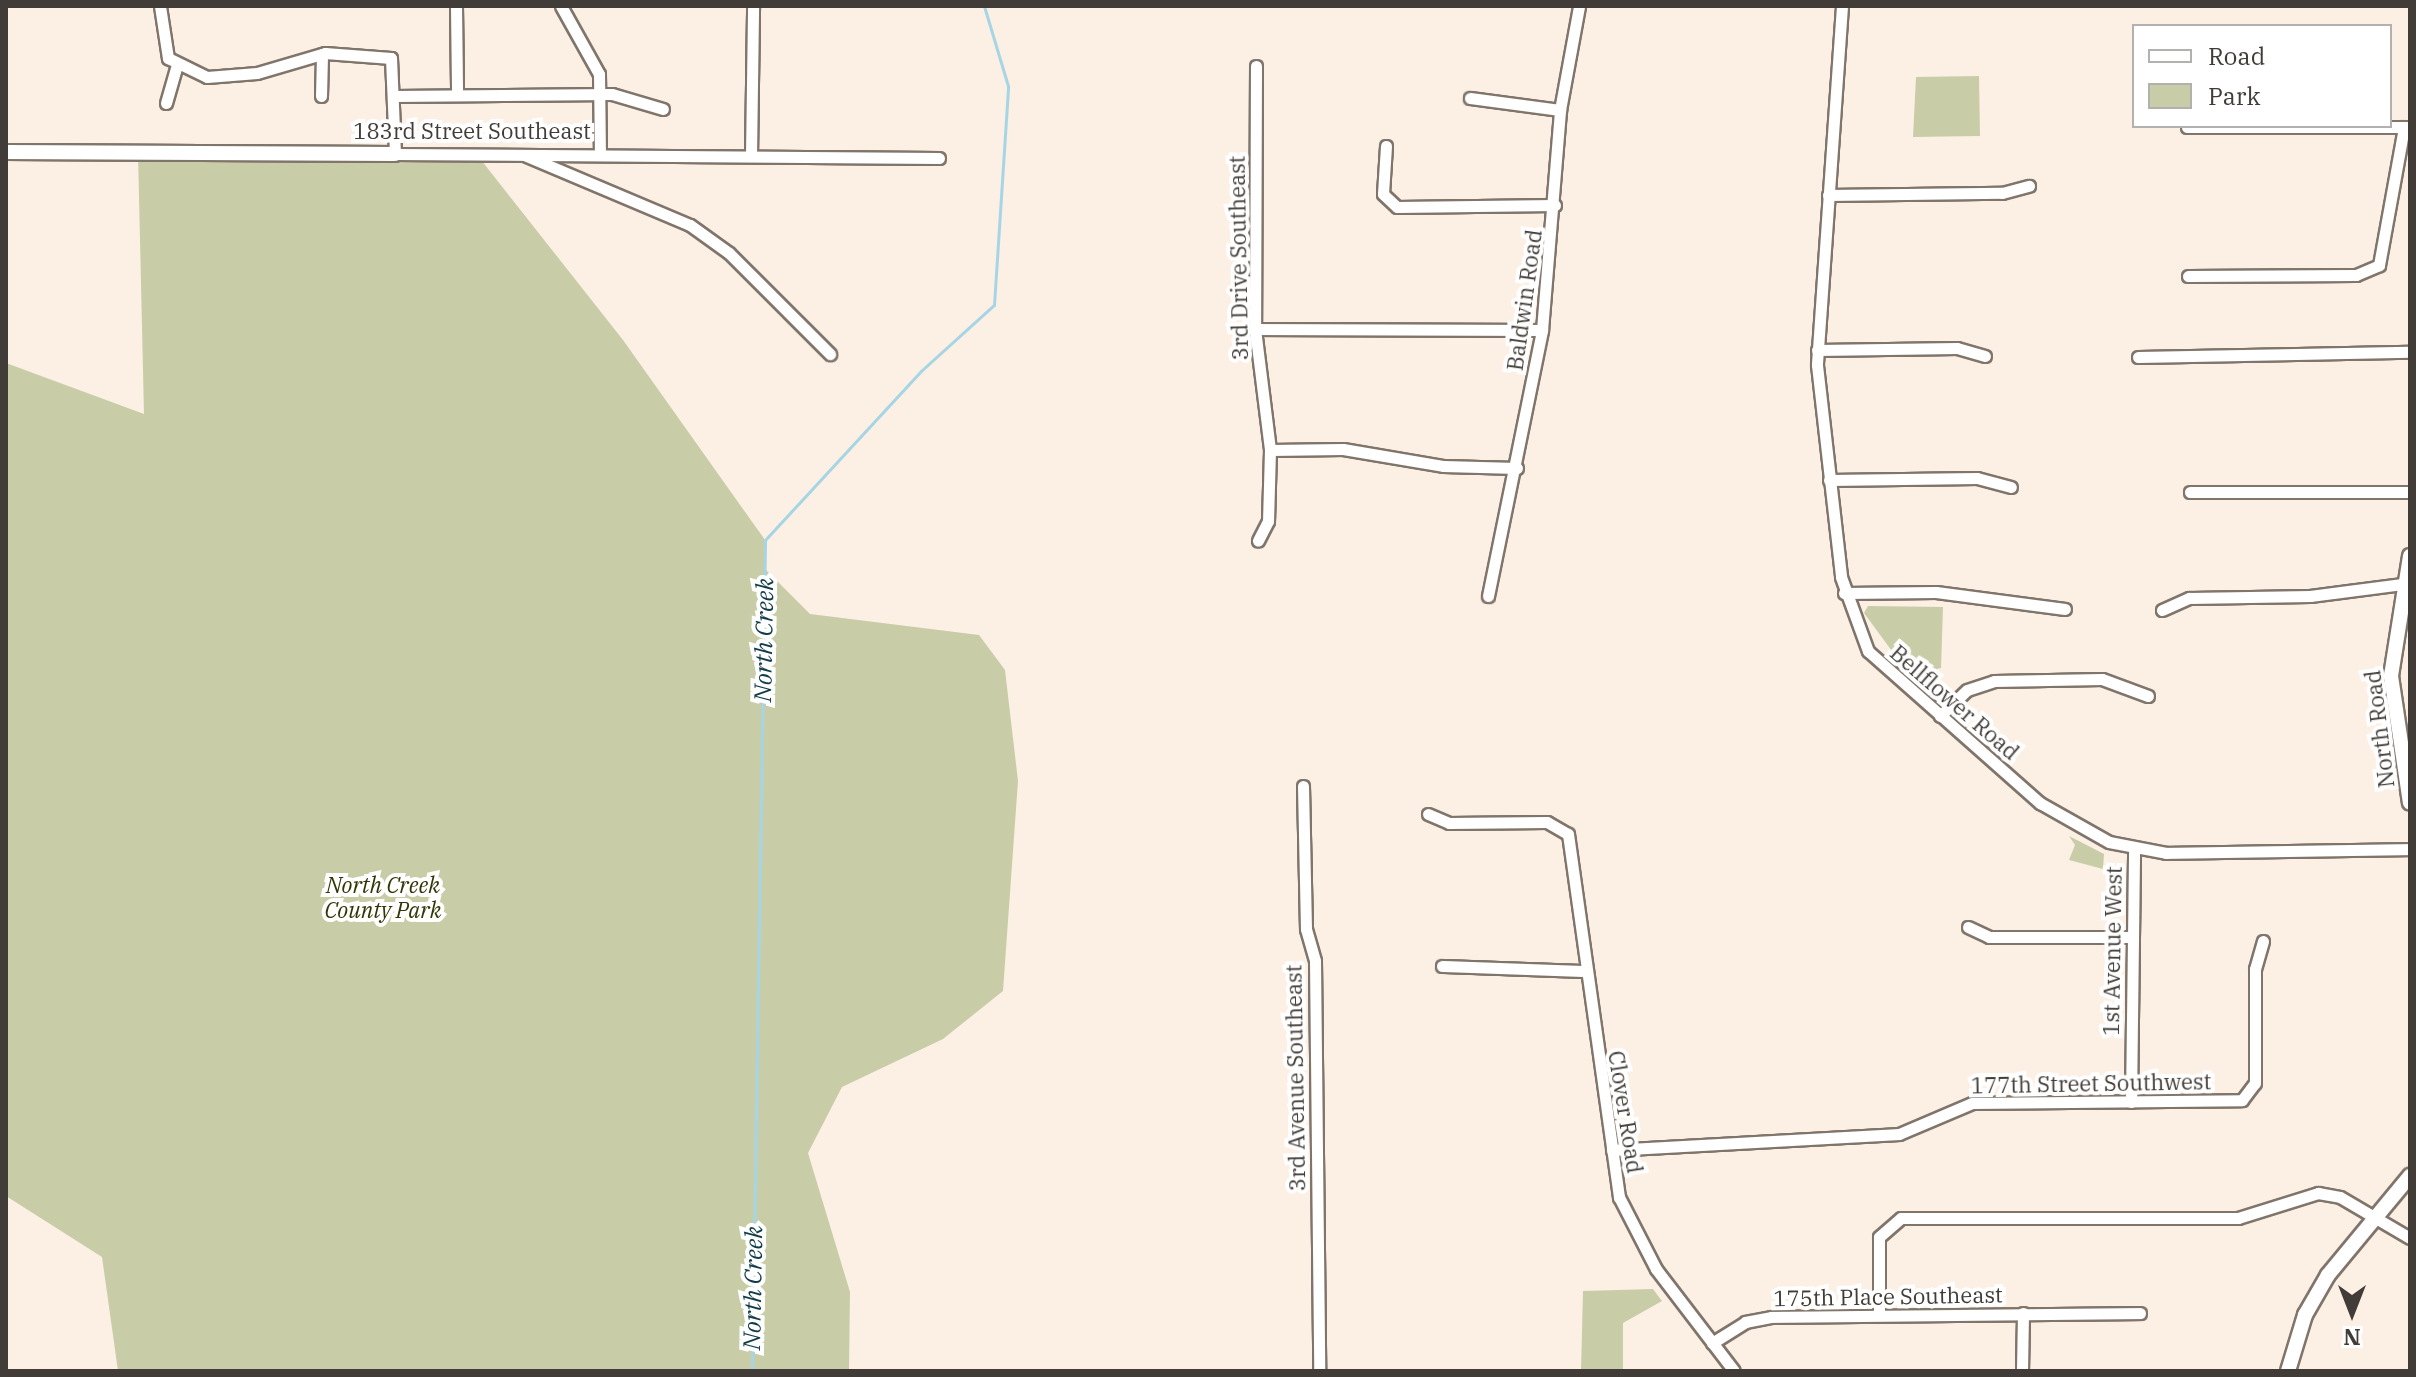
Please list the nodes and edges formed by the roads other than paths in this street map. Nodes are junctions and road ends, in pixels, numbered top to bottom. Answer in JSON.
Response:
{"nodes":[{"id":1,"x":160,"y":6,"type":"edge"},
{"id":2,"x":456,"y":6,"type":"edge"},
{"id":3,"x":561,"y":6,"type":"edge"},
{"id":4,"x":753,"y":6,"type":"edge"},
{"id":5,"x":1579,"y":6,"type":"edge"},
{"id":6,"x":1842,"y":6,"type":"edge"},
{"id":7,"x":322,"y":54,"type":"junction"},
{"id":8,"x":1256,"y":66,"type":"dead end"},
{"id":9,"x":180,"y":68,"type":"junction"},
{"id":10,"x":457,"y":93,"type":"junction"},
{"id":11,"x":600,"y":94,"type":"junction"},
{"id":12,"x":321,"y":96,"type":"dead end"},
{"id":13,"x":395,"y":96,"type":"junction"},
{"id":14,"x":1470,"y":98,"type":"dead end"},
{"id":15,"x":166,"y":103,"type":"dead end"},
{"id":16,"x":663,"y":109,"type":"dead end"},
{"id":17,"x":1560,"y":110,"type":"junction"},
{"id":18,"x":2407,"y":127,"type":"edge"},
{"id":19,"x":1386,"y":146,"type":"dead end"},
{"id":20,"x":6,"y":152,"type":"edge"},
{"id":21,"x":516,"y":152,"type":"junction"},
{"id":22,"x":600,"y":153,"type":"junction"},
{"id":23,"x":395,"y":154,"type":"junction"},
{"id":24,"x":751,"y":156,"type":"junction"},
{"id":25,"x":939,"y":158,"type":"dead end"},
{"id":26,"x":2029,"y":186,"type":"dead end"},
{"id":27,"x":1828,"y":195,"type":"junction"},
{"id":28,"x":1555,"y":205,"type":"junction"},
{"id":29,"x":2188,"y":276,"type":"dead end"},
{"id":30,"x":1255,"y":329,"type":"junction"},
{"id":31,"x":1542,"y":330,"type":"junction"},
{"id":32,"x":1817,"y":350,"type":"junction"},
{"id":33,"x":2410,"y":352,"type":"edge"},
{"id":34,"x":830,"y":354,"type":"dead end"},
{"id":35,"x":1985,"y":356,"type":"dead end"},
{"id":36,"x":2138,"y":357,"type":"dead end"},
{"id":37,"x":1270,"y":450,"type":"junction"},
{"id":38,"x":1517,"y":468,"type":"junction"},
{"id":39,"x":1829,"y":480,"type":"junction"},
{"id":40,"x":2011,"y":487,"type":"dead end"},
{"id":41,"x":2190,"y":492,"type":"dead end"},
{"id":42,"x":2410,"y":492,"type":"edge"},
{"id":43,"x":1258,"y":541,"type":"dead end"},
{"id":44,"x":2410,"y":556,"type":"edge"},
{"id":45,"x":2407,"y":583,"type":"edge"},
{"id":46,"x":1844,"y":593,"type":"junction"},
{"id":47,"x":1488,"y":596,"type":"dead end"},
{"id":48,"x":2065,"y":609,"type":"dead end"},
{"id":49,"x":2162,"y":610,"type":"dead end"},
{"id":50,"x":2148,"y":696,"type":"dead end"},
{"id":51,"x":1940,"y":716,"type":"junction"},
{"id":52,"x":1303,"y":786,"type":"dead end"},
{"id":53,"x":2410,"y":803,"type":"edge"},
{"id":54,"x":1428,"y":814,"type":"dead end"},
{"id":55,"x":2134,"y":849,"type":"junction"},
{"id":56,"x":2410,"y":849,"type":"edge"},
{"id":57,"x":1968,"y":927,"type":"dead end"},
{"id":58,"x":2129,"y":937,"type":"junction"},
{"id":59,"x":2263,"y":941,"type":"dead end"},
{"id":60,"x":1442,"y":966,"type":"dead end"},
{"id":61,"x":1584,"y":971,"type":"junction"},
{"id":62,"x":2131,"y":1102,"type":"junction"},
{"id":63,"x":1612,"y":1150,"type":"junction"},
{"id":64,"x":2410,"y":1176,"type":"edge"},
{"id":65,"x":2378,"y":1218,"type":"junction"},
{"id":66,"x":2410,"y":1238,"type":"edge"},
{"id":67,"x":2023,"y":1313,"type":"junction"},
{"id":68,"x":2140,"y":1313,"type":"dead end"},
{"id":69,"x":1879,"y":1315,"type":"junction"},
{"id":70,"x":1712,"y":1343,"type":"junction"},
{"id":71,"x":1319,"y":1371,"type":"edge"},
{"id":72,"x":1734,"y":1371,"type":"edge"},
{"id":73,"x":2022,"y":1371,"type":"edge"},
{"id":74,"x":2288,"y":1371,"type":"edge"}],
"edges":[{"from":1,"to":9,"type":"street"},
{"from":2,"to":10,"type":"street"},
{"from":3,"to":11,"type":"street"},
{"from":4,"to":24,"type":"street"},
{"from":5,"to":17,"type":"street","name":"Baldwin Road"},
{"from":6,"to":27,"type":"street","name":"Bellflower Road"},
{"from":7,"to":9,"type":"street"},
{"from":7,"to":12,"type":"street"},
{"from":7,"to":13,"type":"street"},
{"from":8,"to":30,"type":"street","name":"3rd Drive Southeast"},
{"from":9,"to":15,"type":"street"},
{"from":10,"to":11,"type":"street"},
{"from":10,"to":13,"type":"street"},
{"from":11,"to":16,"type":"street"},
{"from":11,"to":22,"type":"street"},
{"from":13,"to":23,"type":"street"},
{"from":14,"to":17,"type":"street"},
{"from":17,"to":28,"type":"street","name":"Baldwin Road"},
{"from":18,"to":29,"type":"street"},
{"from":19,"to":28,"type":"street"},
{"from":20,"to":23,"type":"street","name":"183rd Street Southeast"},
{"from":21,"to":22,"type":"street","name":"183rd Street Southeast"},
{"from":21,"to":23,"type":"street","name":"183rd Street Southeast"},
{"from":21,"to":34,"type":"street"},
{"from":22,"to":24,"type":"street","name":"183rd Street Southeast"},
{"from":24,"to":25,"type":"street","name":"183rd Street Southeast"},
{"from":26,"to":27,"type":"street"},
{"from":27,"to":32,"type":"street","name":"Bellflower Road"},
{"from":28,"to":31,"type":"street","name":"Baldwin Road"},
{"from":30,"to":31,"type":"street"},
{"from":30,"to":37,"type":"street","name":"3rd Drive Southeast"},
{"from":31,"to":38,"type":"street","name":"Baldwin Road"},
{"from":32,"to":35,"type":"street"},
{"from":32,"to":39,"type":"street","name":"Bellflower Road"},
{"from":33,"to":36,"type":"street"},
{"from":37,"to":38,"type":"street"},
{"from":37,"to":43,"type":"street","name":"3rd Drive Southeast"},
{"from":38,"to":47,"type":"street","name":"Baldwin Road"},
{"from":39,"to":40,"type":"street"},
{"from":39,"to":46,"type":"street","name":"Bellflower Road"},
{"from":41,"to":42,"type":"street"},
{"from":44,"to":45,"type":"street","name":"North Road"},
{"from":45,"to":49,"type":"street"},
{"from":45,"to":53,"type":"street","name":"North Road"},
{"from":46,"to":48,"type":"street"},
{"from":46,"to":51,"type":"street","name":"Bellflower Road"},
{"from":50,"to":51,"type":"street"},
{"from":51,"to":55,"type":"street","name":"Bellflower Road"},
{"from":52,"to":71,"type":"street","name":"3rd Avenue Southeast"},
{"from":54,"to":61,"type":"street","name":"Clover Road"},
{"from":55,"to":56,"type":"street","name":"Bellflower Road"},
{"from":55,"to":58,"type":"street","name":"1st Avenue West"},
{"from":57,"to":58,"type":"street"},
{"from":58,"to":62,"type":"street","name":"1st Avenue West"},
{"from":59,"to":62,"type":"street","name":"177th Street Southwest"},
{"from":60,"to":61,"type":"street"},
{"from":61,"to":63,"type":"street","name":"Clover Road"},
{"from":62,"to":63,"type":"street","name":"177th Street Southwest"},
{"from":63,"to":70,"type":"street","name":"Clover Road"},
{"from":64,"to":65,"type":"street"},
{"from":65,"to":66,"type":"street"},
{"from":65,"to":69,"type":"street"},
{"from":65,"to":74,"type":"street"},
{"from":67,"to":68,"type":"street","name":"175th Place Southeast"},
{"from":67,"to":69,"type":"street","name":"175th Place Southeast"},
{"from":67,"to":73,"type":"street"},
{"from":69,"to":70,"type":"street","name":"175th Place Southeast"},
{"from":70,"to":72,"type":"street","name":"Clover Road"}]}
